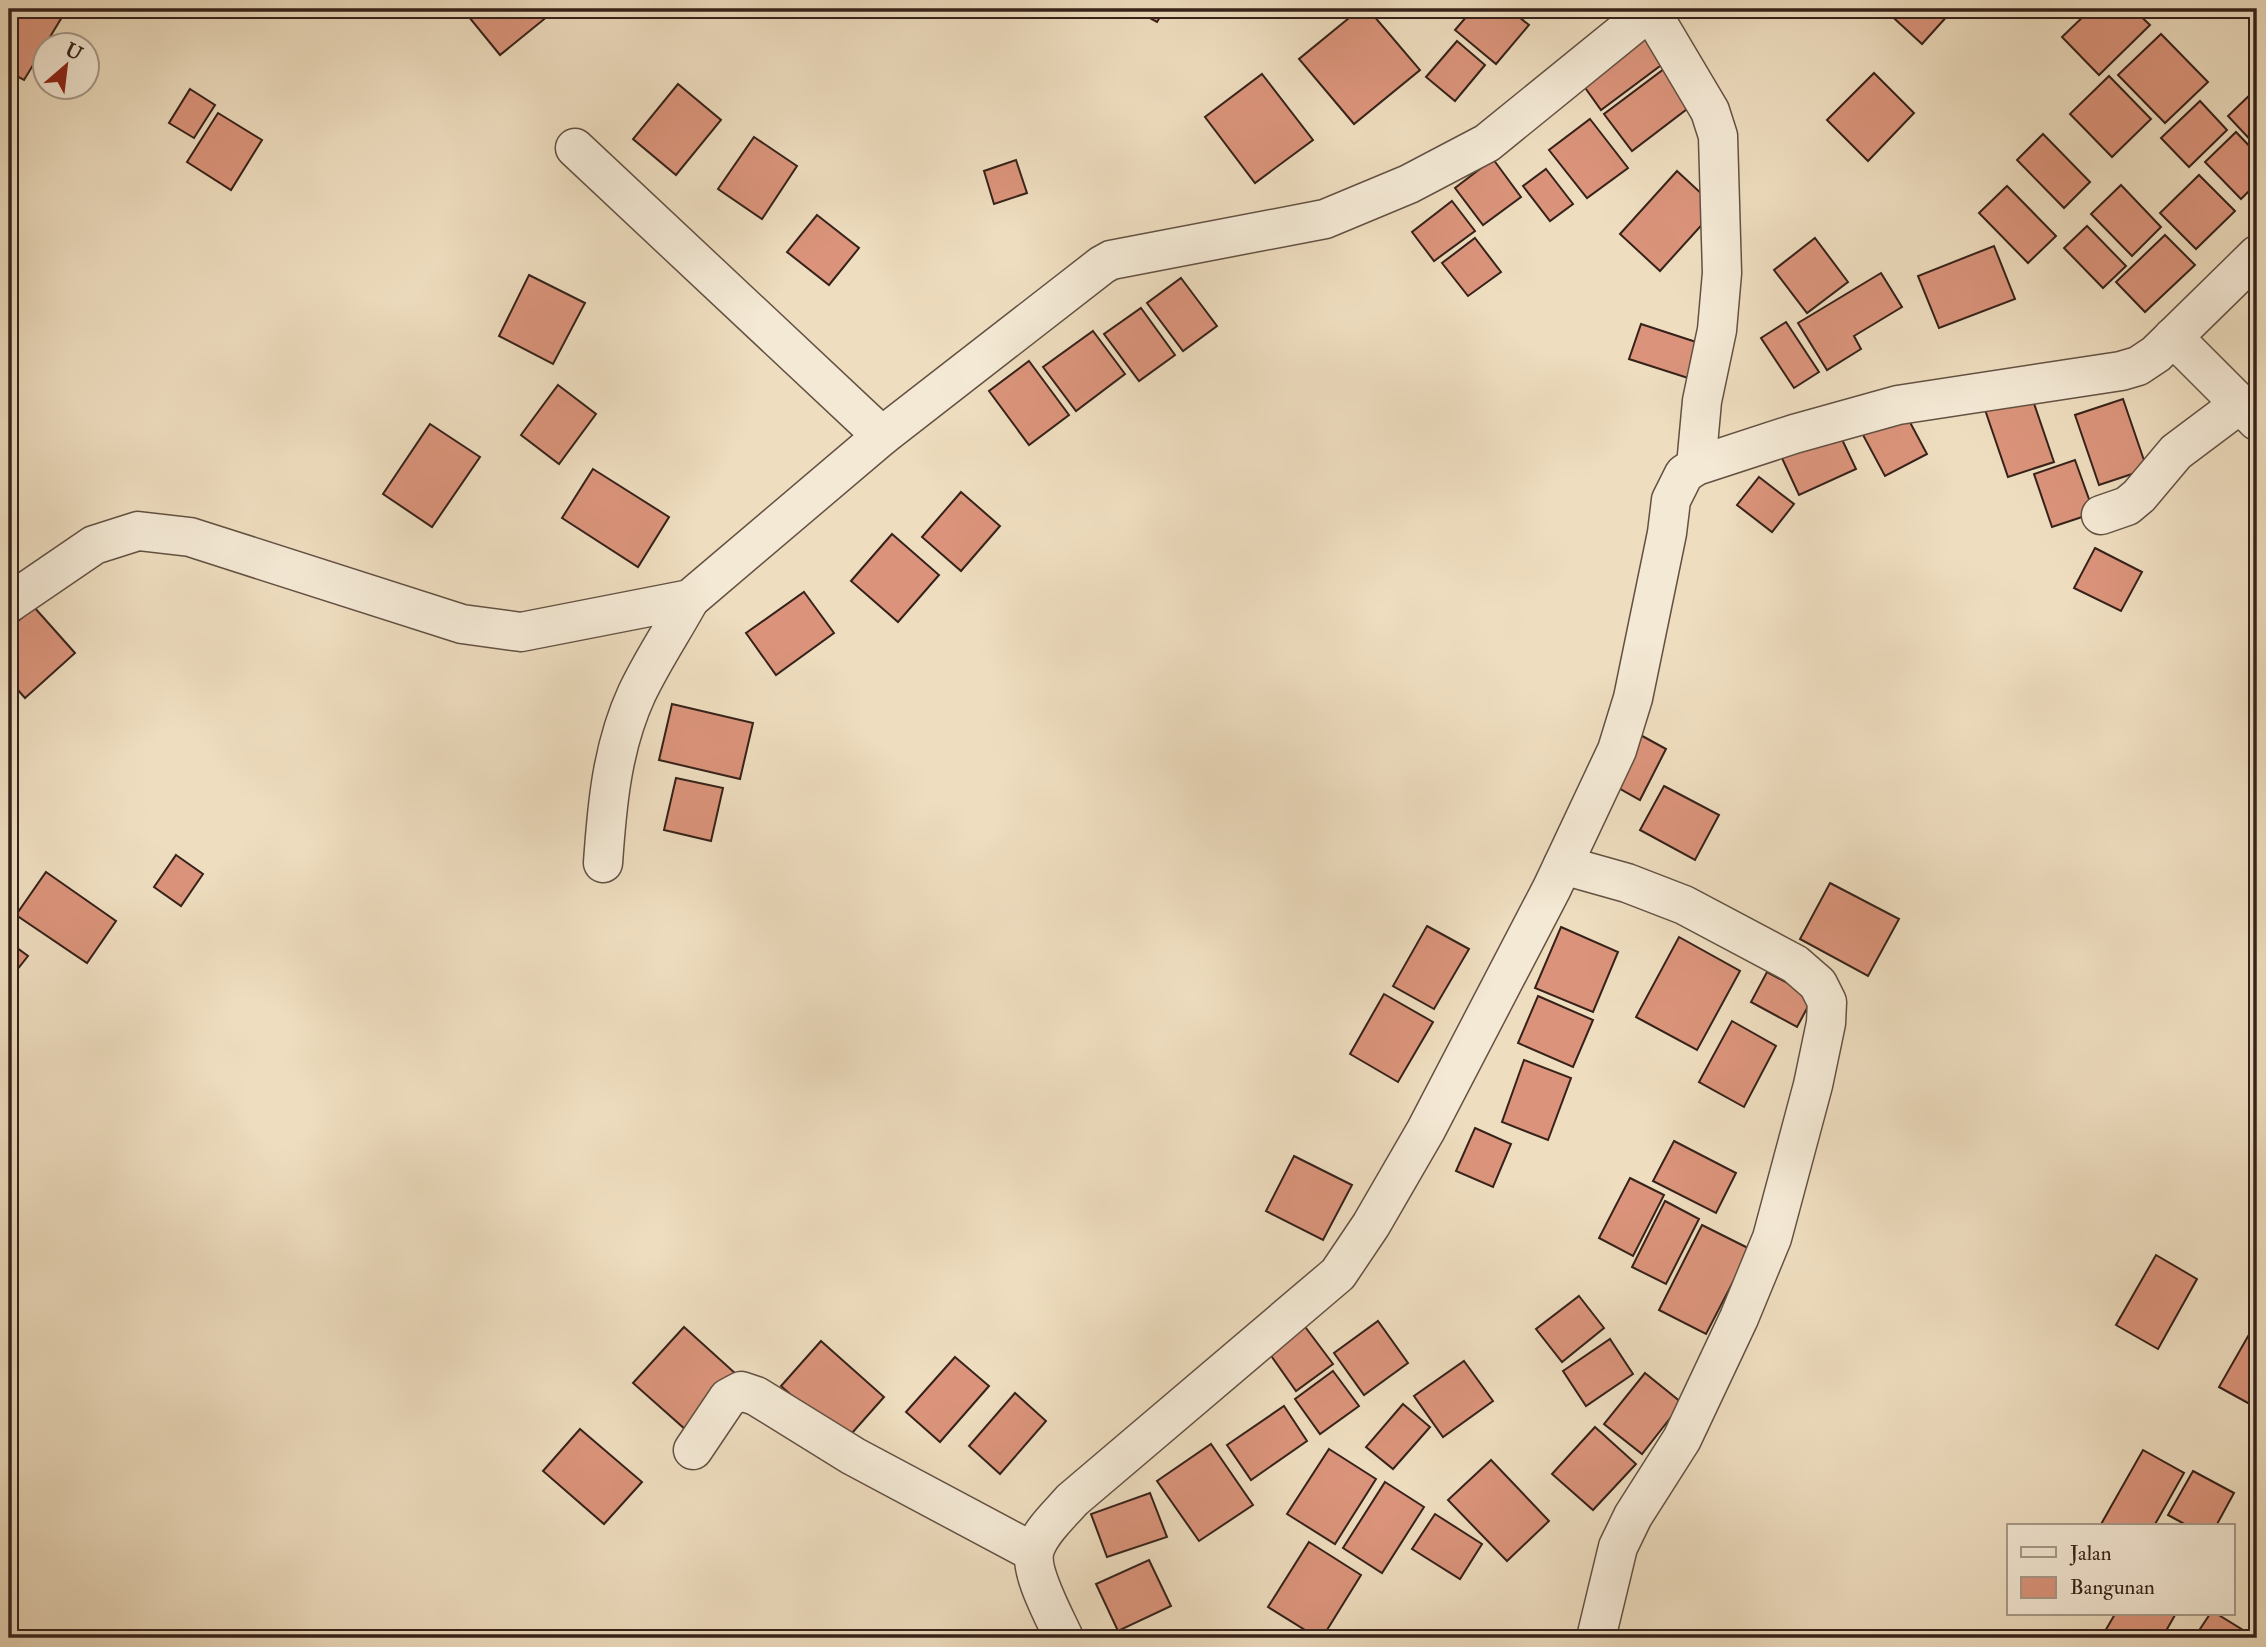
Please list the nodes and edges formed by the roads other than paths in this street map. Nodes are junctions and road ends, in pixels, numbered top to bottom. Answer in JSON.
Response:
{"nodes":[{"id":1,"x":1651,"y":9,"type":"edge"},
{"id":2,"x":575,"y":148,"type":"dead end"},
{"id":3,"x":2257,"y":255,"type":"edge"},
{"id":4,"x":2173,"y":338,"type":"junction"},
{"id":5,"x":2249,"y":413,"type":"edge"},
{"id":6,"x":882,"y":436,"type":"junction"},
{"id":7,"x":1696,"y":466,"type":"junction"},
{"id":8,"x":2101,"y":515,"type":"dead end"},
{"id":9,"x":690,"y":599,"type":"junction"},
{"id":10,"x":9,"y":603,"type":"edge"},
{"id":11,"x":603,"y":863,"type":"dead end"},
{"id":12,"x":1563,"y":865,"type":"junction"},
{"id":13,"x":693,"y":1450,"type":"dead end"},
{"id":14,"x":1033,"y":1552,"type":"junction"},
{"id":15,"x":1063,"y":1638,"type":"edge"},
{"id":16,"x":1596,"y":1638,"type":"edge"}],
"edges":[{"from":1,"to":6,"type":"street"},
{"from":1,"to":7,"type":"street"},
{"from":2,"to":6,"type":"street"},
{"from":3,"to":4,"type":"street"},
{"from":4,"to":5,"type":"street"},
{"from":4,"to":7,"type":"street"},
{"from":5,"to":8,"type":"street"},
{"from":6,"to":9,"type":"street"},
{"from":7,"to":12,"type":"street"},
{"from":9,"to":10,"type":"street"},
{"from":9,"to":11,"type":"street"},
{"from":12,"to":14,"type":"street"},
{"from":12,"to":16,"type":"street"},
{"from":13,"to":14,"type":"street"},
{"from":14,"to":15,"type":"street"}]}
